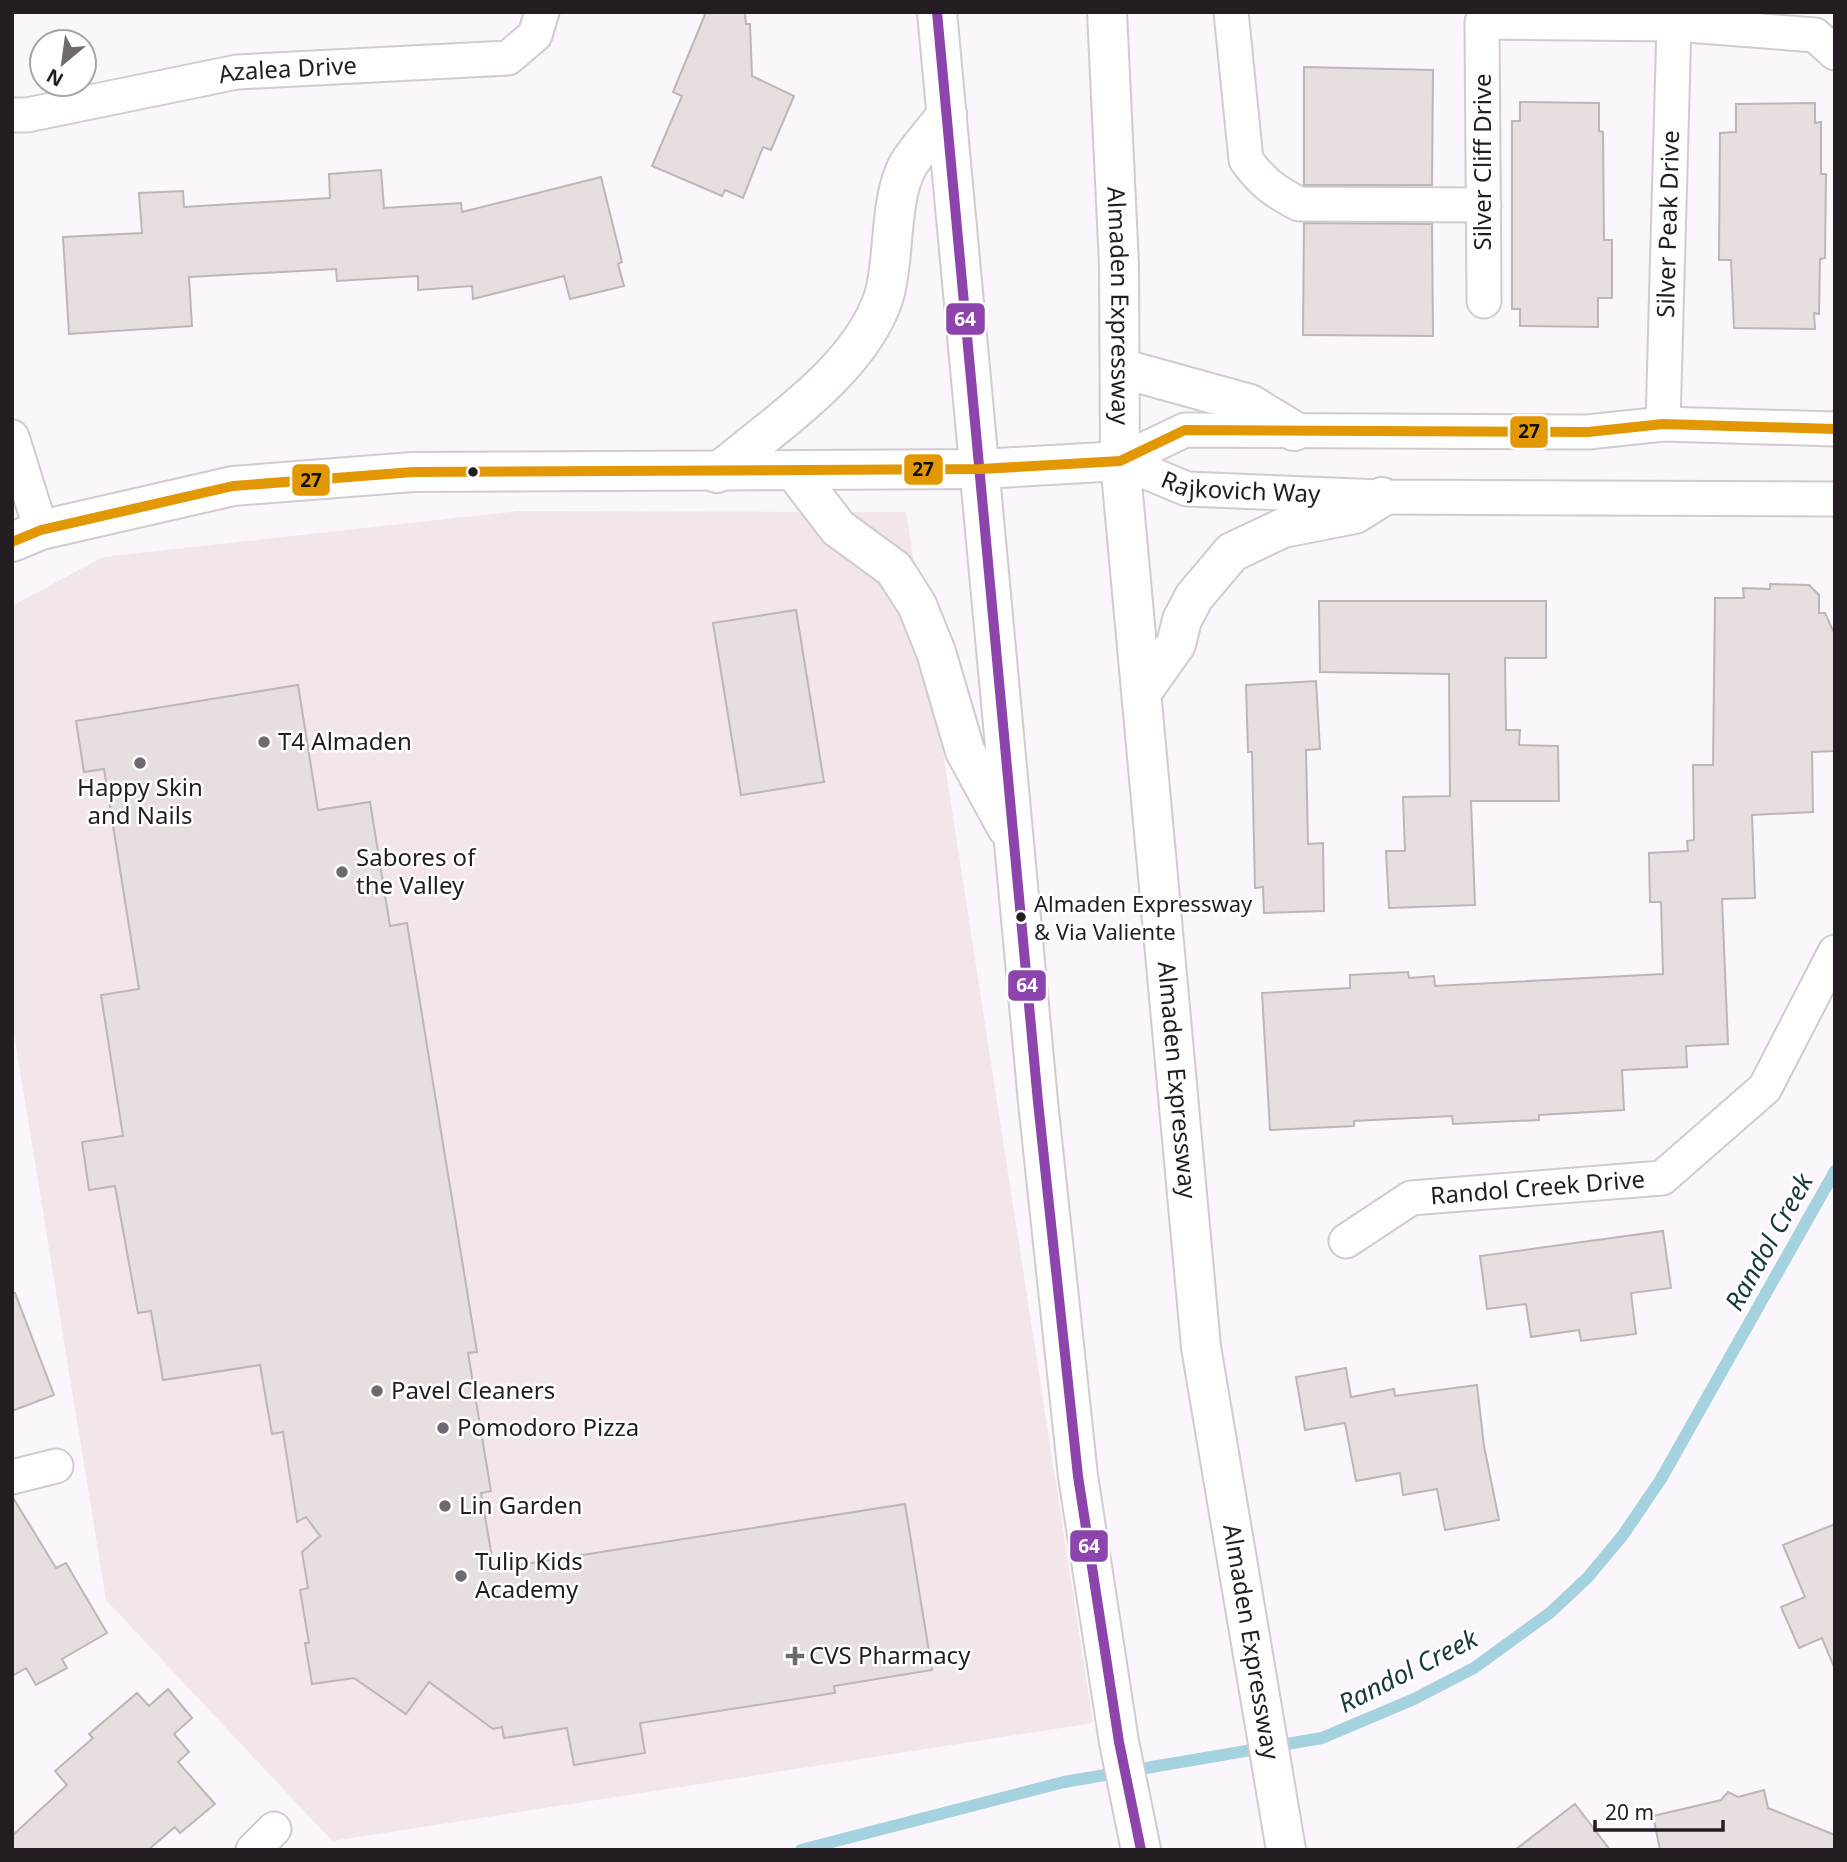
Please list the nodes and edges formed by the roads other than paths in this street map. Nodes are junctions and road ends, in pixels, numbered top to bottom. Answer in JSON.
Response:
{"nodes":[{"id":1,"x":542,"y":12,"type":"edge"},
{"id":2,"x":937,"y":12,"type":"edge"},
{"id":3,"x":1107,"y":12,"type":"edge"},
{"id":4,"x":1231,"y":12,"type":"edge"},
{"id":5,"x":1674,"y":24,"type":"junction"},
{"id":6,"x":1835,"y":53,"type":"edge"},
{"id":7,"x":947,"y":114,"type":"junction"},
{"id":8,"x":12,"y":115,"type":"edge"},
{"id":9,"x":1484,"y":205,"type":"junction"},
{"id":10,"x":1484,"y":301,"type":"dead end"},
{"id":11,"x":1120,"y":368,"type":"junction"},
{"id":12,"x":1663,"y":424,"type":"junction"},
{"id":13,"x":1835,"y":429,"type":"edge"},
{"id":14,"x":1294,"y":431,"type":"junction"},
{"id":15,"x":12,"y":437,"type":"edge"},
{"id":16,"x":1120,"y":461,"type":"junction"},
{"id":17,"x":981,"y":470,"type":"junction"},
{"id":18,"x":795,"y":472,"type":"junction"},
{"id":19,"x":718,"y":473,"type":"junction"},
{"id":20,"x":1382,"y":497,"type":"junction"},
{"id":21,"x":1835,"y":499,"type":"edge"},
{"id":22,"x":27,"y":536,"type":"edge"},
{"id":23,"x":1142,"y":692,"type":"junction"},
{"id":24,"x":1014,"y":843,"type":"junction"},
{"id":25,"x":1835,"y":952,"type":"edge"},
{"id":26,"x":1346,"y":1241,"type":"dead end"},
{"id":27,"x":56,"y":1466,"type":"dead end"},
{"id":28,"x":12,"y":1477,"type":"edge"},
{"id":29,"x":1138,"y":1835,"type":"edge"},
{"id":30,"x":1286,"y":1850,"type":"edge"}],
"edges":[{"from":1,"to":8,"type":"street","name":"Azalea Drive"},
{"from":2,"to":7,"type":"main road"},
{"from":3,"to":11,"type":"main road","name":"Almaden Expressway"},
{"from":4,"to":9,"type":"street"},
{"from":5,"to":6,"type":"street"},
{"from":5,"to":9,"type":"street","name":"Silver Cliff Drive"},
{"from":5,"to":12,"type":"street","name":"Silver Peak Drive"},
{"from":7,"to":17,"type":"main road"},
{"from":7,"to":19,"type":"main road"},
{"from":9,"to":10,"type":"street","name":"Silver Cliff Drive"},
{"from":11,"to":14,"type":"main road"},
{"from":11,"to":16,"type":"main road","name":"Almaden Expressway"},
{"from":12,"to":13,"type":"street","name":"Rajkovich Way"},
{"from":12,"to":14,"type":"street","name":"Rajkovich Way"},
{"from":14,"to":16,"type":"street","name":"Rajkovich Way"},
{"from":15,"to":22,"type":"street"},
{"from":16,"to":17,"type":"main road"},
{"from":16,"to":20,"type":"street","name":"Rajkovich Way"},
{"from":16,"to":23,"type":"main road","name":"Almaden Expressway"},
{"from":17,"to":18,"type":"main road"},
{"from":17,"to":24,"type":"main road"},
{"from":18,"to":19,"type":"main road"},
{"from":18,"to":24,"type":"main road"},
{"from":19,"to":22,"type":"main road"},
{"from":20,"to":21,"type":"street","name":"Rajkovich Way"},
{"from":20,"to":23,"type":"main road"},
{"from":23,"to":30,"type":"main road","name":"Almaden Expressway"},
{"from":24,"to":29,"type":"main road"},
{"from":25,"to":26,"type":"street","name":"Randol Creek Drive"},
{"from":27,"to":28,"type":"street"}]}
